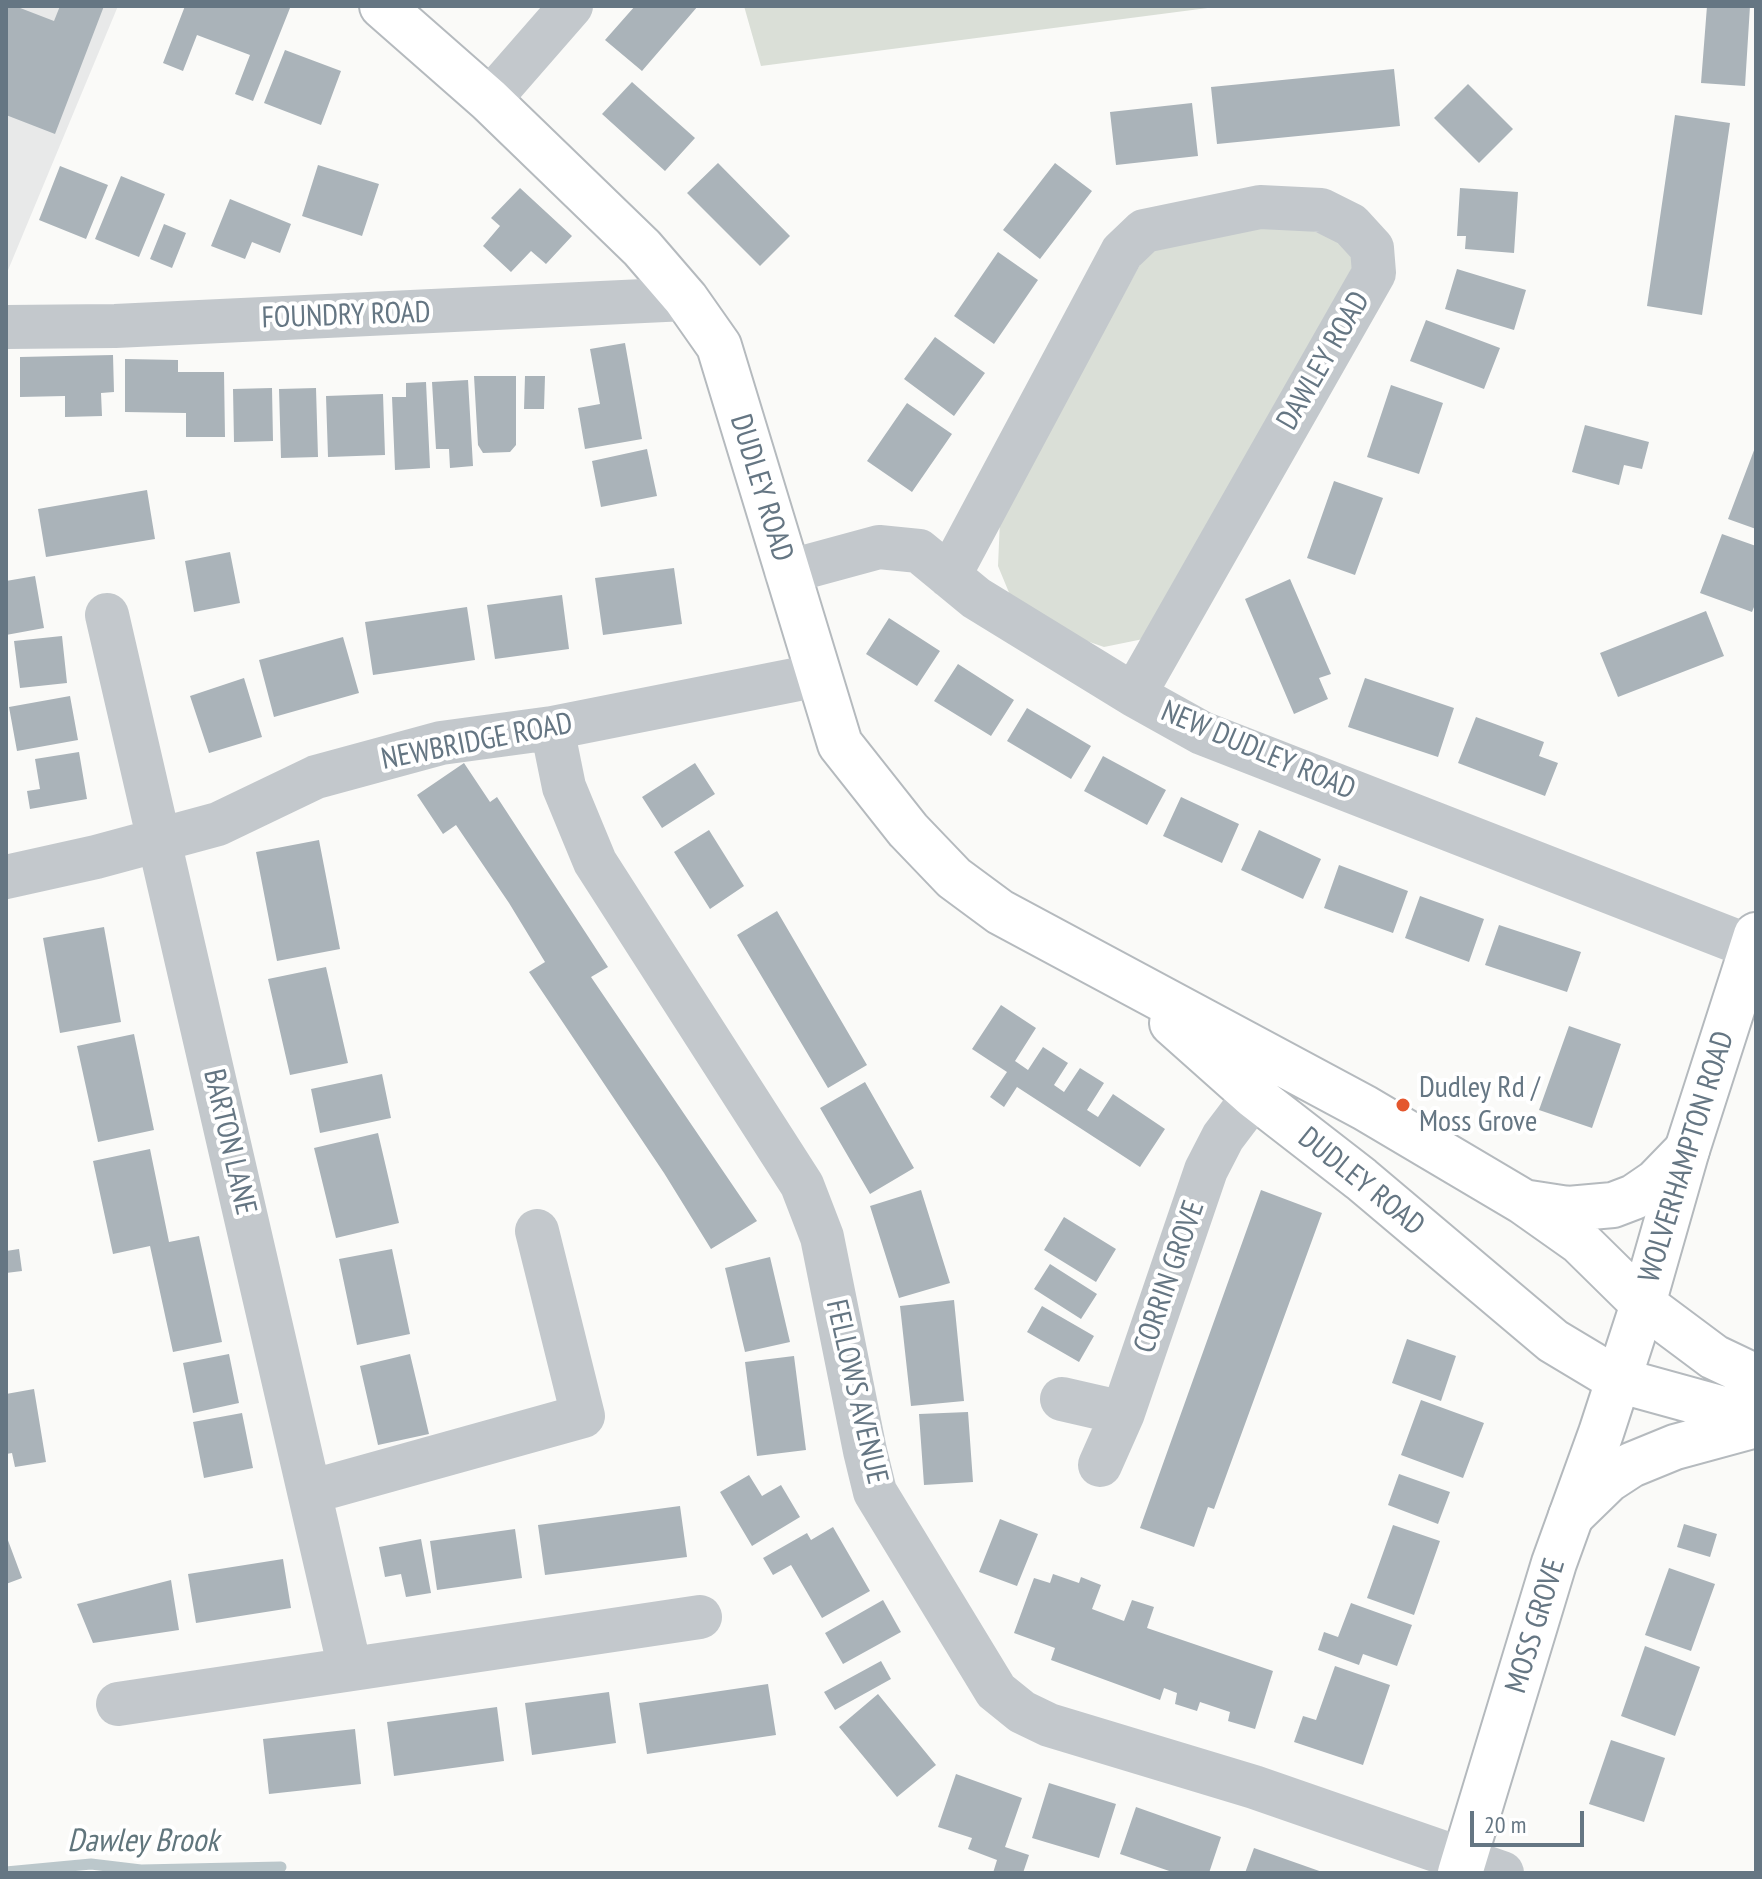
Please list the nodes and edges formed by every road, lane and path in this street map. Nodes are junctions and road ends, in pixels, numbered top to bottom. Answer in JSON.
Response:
{"nodes":[{"id":1,"x":382,"y":6,"type":"edge"},
{"id":2,"x":571,"y":6,"type":"edge"},
{"id":3,"x":489,"y":100,"type":"junction"},
{"id":4,"x":686,"y":299,"type":"junction"},
{"id":5,"x":6,"y":327,"type":"edge"},
{"id":6,"x":787,"y":572,"type":"junction"},
{"id":7,"x":949,"y":576,"type":"junction"},
{"id":8,"x":108,"y":613,"type":"dead end"},
{"id":9,"x":819,"y":675,"type":"junction"},
{"id":10,"x":1134,"y":695,"type":"junction"},
{"id":11,"x":552,"y":728,"type":"junction"},
{"id":12,"x":160,"y":840,"type":"junction"},
{"id":13,"x":6,"y":877,"type":"edge"},
{"id":14,"x":1754,"y":941,"type":"edge"},
{"id":15,"x":1113,"y":971,"type":"junction"},
{"id":16,"x":1254,"y":1096,"type":"junction"},
{"id":17,"x":1687,"y":1150,"type":"junction"},
{"id":18,"x":1522,"y":1201,"type":"junction"},
{"id":19,"x":537,"y":1231,"type":"dead end"},
{"id":20,"x":1643,"y":1304,"type":"junction"},
{"id":21,"x":1756,"y":1377,"type":"edge"},
{"id":22,"x":1618,"y":1380,"type":"junction"},
{"id":23,"x":1062,"y":1399,"type":"dead end"},
{"id":24,"x":1123,"y":1413,"type":"junction"},
{"id":25,"x":1756,"y":1418,"type":"edge"},
{"id":26,"x":1756,"y":1425,"type":"edge"},
{"id":27,"x":1100,"y":1465,"type":"dead end"},
{"id":28,"x":310,"y":1492,"type":"junction"},
{"id":29,"x":1571,"y":1516,"type":"junction"},
{"id":30,"x":700,"y":1617,"type":"dead end"},
{"id":31,"x":350,"y":1669,"type":"junction"},
{"id":32,"x":118,"y":1704,"type":"dead end"},
{"id":33,"x":1476,"y":1869,"type":"edge"}],
"edges":[{"from":1,"to":3,"type":"main road","name":"DUDLEY ROAD"},
{"from":2,"to":3,"type":"street"},
{"from":3,"to":4,"type":"main road","name":"DUDLEY ROAD"},
{"from":4,"to":5,"type":"street","name":"FOUNDRY ROAD"},
{"from":4,"to":6,"type":"main road","name":"DUDLEY ROAD"},
{"from":6,"to":7,"type":"street","name":"NEW DUDLEY ROAD"},
{"from":6,"to":9,"type":"main road","name":"DUDLEY ROAD"},
{"from":7,"to":10,"type":"street","name":"NEW DUDLEY ROAD"},
{"from":7,"to":10,"type":"street","name":"DAWLEY ROAD"},
{"from":8,"to":12,"type":"street","name":"BARTON LANE"},
{"from":9,"to":11,"type":"street","name":"NEWBRIDGE ROAD"},
{"from":9,"to":15,"type":"main road","name":"DUDLEY ROAD"},
{"from":10,"to":14,"type":"street","name":"NEW DUDLEY ROAD"},
{"from":11,"to":12,"type":"street","name":"NEWBRIDGE ROAD"},
{"from":11,"to":33,"type":"street","name":"FELLOWS AVENUE"},
{"from":12,"to":13,"type":"street","name":"NEWBRIDGE ROAD"},
{"from":12,"to":28,"type":"street","name":"BARTON LANE"},
{"from":14,"to":17,"type":"main road","name":"WOLVERHAMPTON ROAD"},
{"from":15,"to":16,"type":"main road","name":"DUDLEY ROAD"},
{"from":15,"to":18,"type":"main road","name":"DUDLEY ROAD"},
{"from":16,"to":22,"type":"main road","name":"DUDLEY ROAD"},
{"from":16,"to":24,"type":"street","name":"CORRIN GROVE"},
{"from":17,"to":18,"type":"main road"},
{"from":17,"to":20,"type":"main road","name":"WOLVERHAMPTON ROAD"},
{"from":18,"to":20,"type":"main road","name":"DUDLEY ROAD"},
{"from":19,"to":28,"type":"street"},
{"from":20,"to":21,"type":"main road","name":"DUDLEY ROAD"},
{"from":20,"to":22,"type":"main road","name":"WOLVERHAMPTON ROAD"},
{"from":22,"to":25,"type":"main road","name":"DUDLEY ROAD"},
{"from":22,"to":29,"type":"main road","name":"MOSS GROVE"},
{"from":23,"to":24,"type":"street"},
{"from":24,"to":27,"type":"street","name":"CORRIN GROVE"},
{"from":26,"to":29,"type":"main road"},
{"from":28,"to":31,"type":"street","name":"BARTON LANE"},
{"from":29,"to":33,"type":"main road","name":"MOSS GROVE"},
{"from":30,"to":31,"type":"street"},
{"from":31,"to":32,"type":"street"}]}
